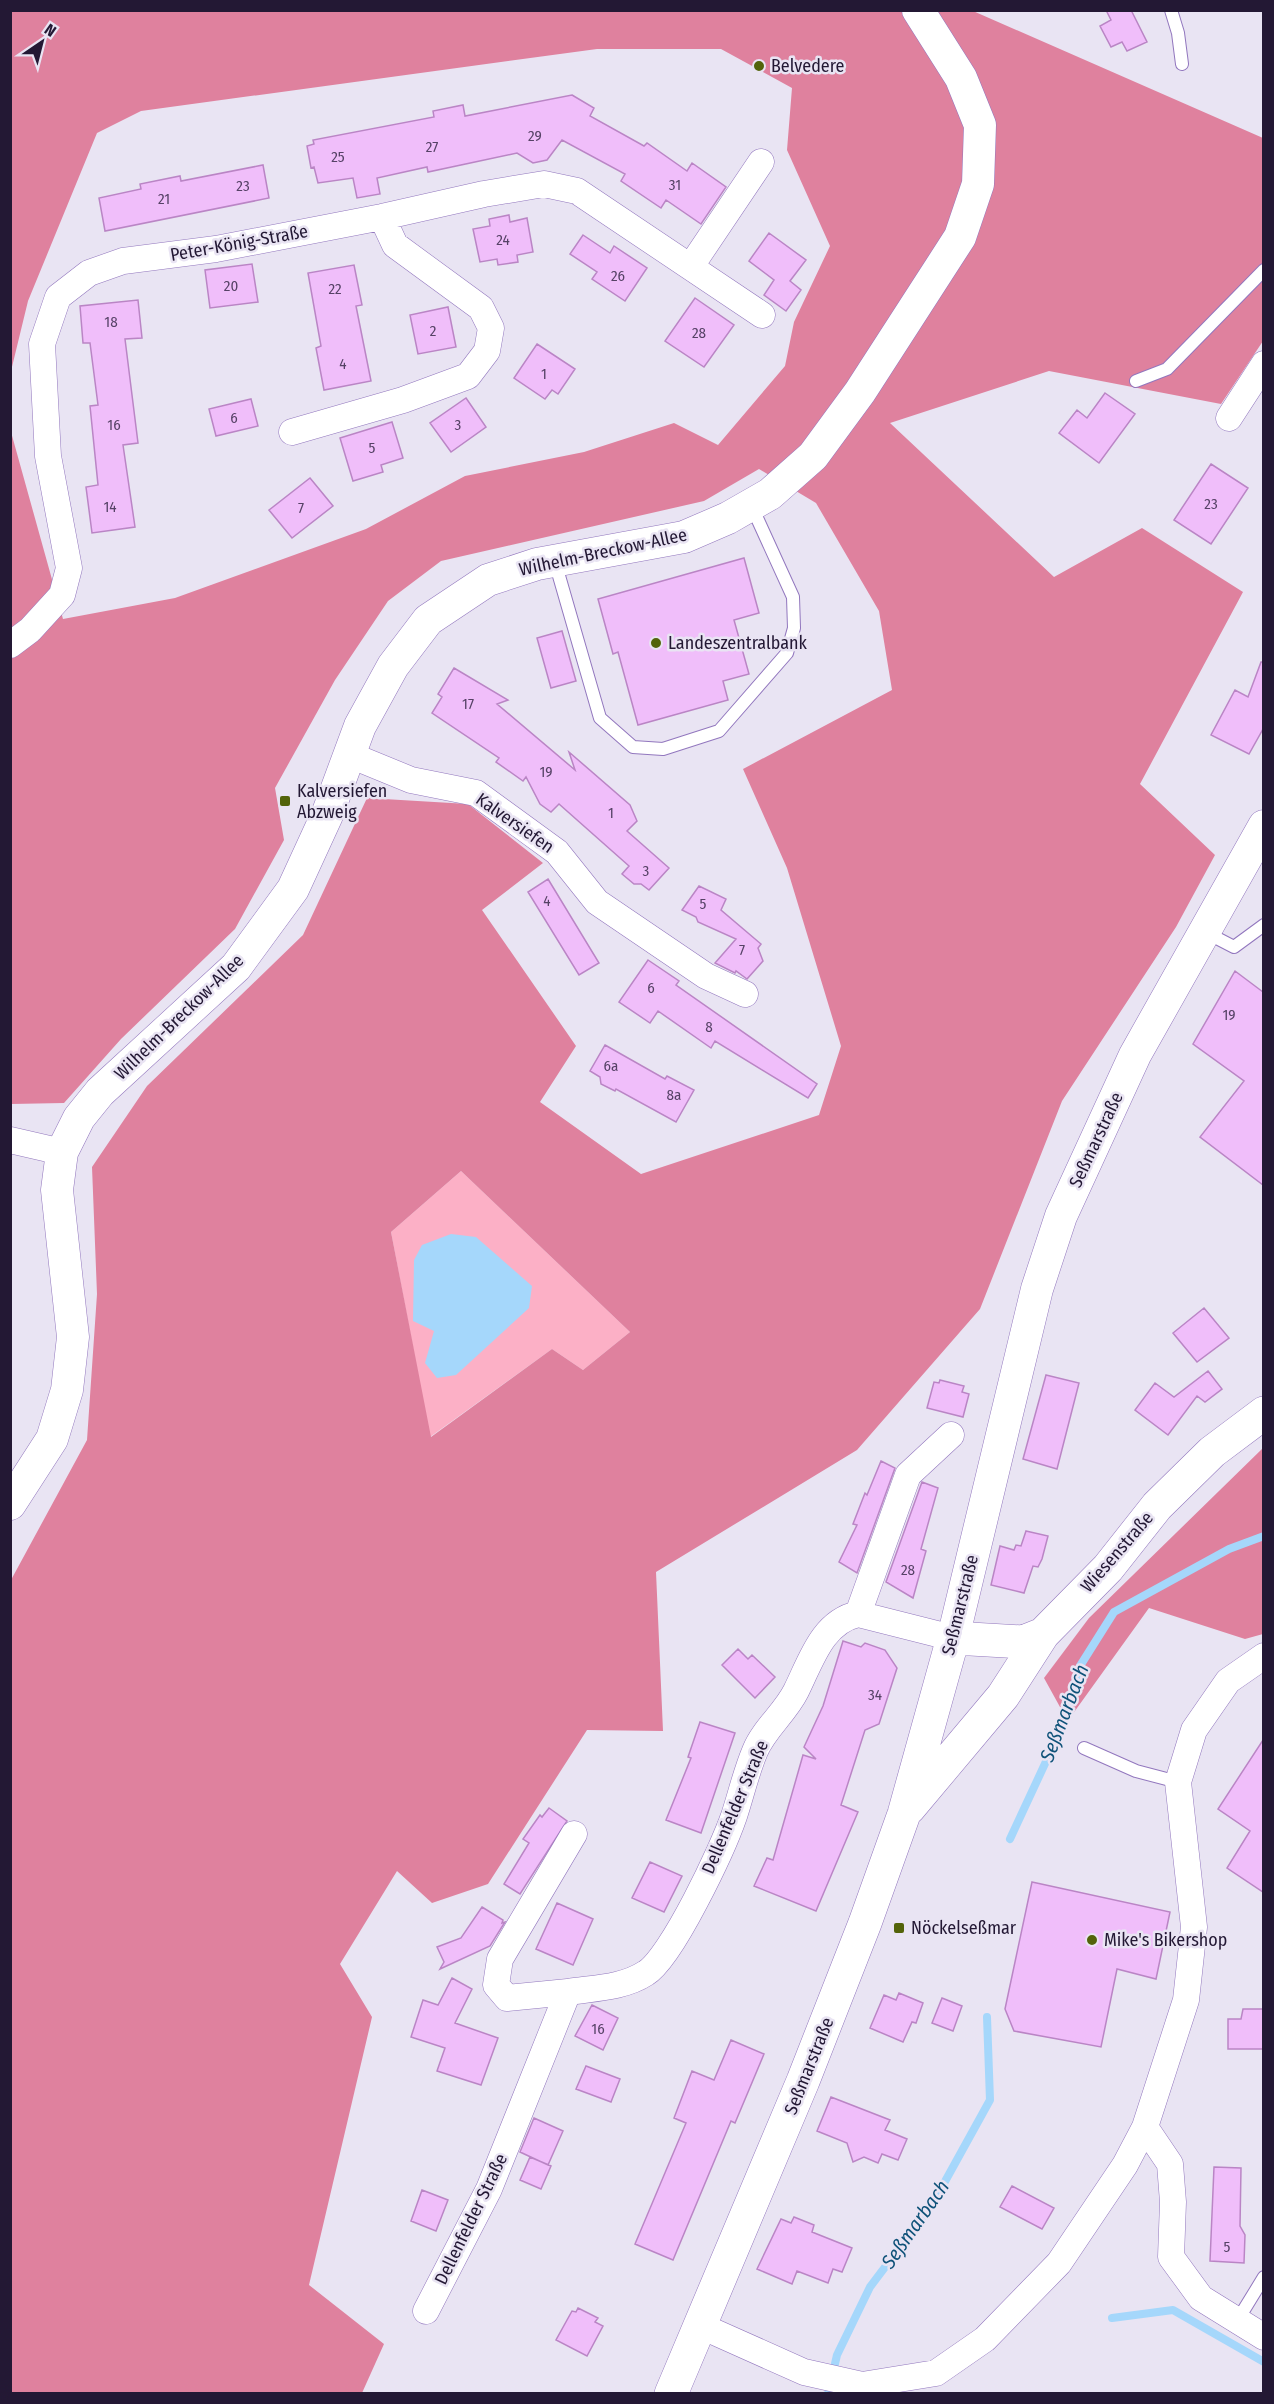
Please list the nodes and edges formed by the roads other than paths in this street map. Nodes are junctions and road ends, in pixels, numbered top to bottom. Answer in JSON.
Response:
{"nodes":[{"id":1,"x":918,"y":10,"type":"edge"},
{"id":2,"x":1171,"y":10,"type":"edge"},
{"id":3,"x":1182,"y":64,"type":"dead end"},
{"id":4,"x":761,"y":162,"type":"dead end"},
{"id":5,"x":382,"y":218,"type":"junction"},
{"id":6,"x":691,"y":266,"type":"junction"},
{"id":7,"x":1263,"y":270,"type":"edge"},
{"id":8,"x":762,"y":315,"type":"dead end"},
{"id":9,"x":1263,"y":364,"type":"edge"},
{"id":10,"x":1136,"y":381,"type":"dead end"},
{"id":11,"x":1229,"y":418,"type":"dead end"},
{"id":12,"x":292,"y":432,"type":"dead end"},
{"id":13,"x":751,"y":504,"type":"junction"},
{"id":14,"x":554,"y":560,"type":"junction"},
{"id":15,"x":10,"y":645,"type":"edge"},
{"id":16,"x":350,"y":755,"type":"junction"},
{"id":17,"x":1263,"y":826,"type":"edge"},
{"id":18,"x":1263,"y":925,"type":"edge"},
{"id":19,"x":1205,"y":932,"type":"junction"},
{"id":20,"x":745,"y":994,"type":"dead end"},
{"id":21,"x":10,"y":1140,"type":"edge"},
{"id":22,"x":62,"y":1152,"type":"junction"},
{"id":23,"x":1263,"y":1413,"type":"edge"},
{"id":24,"x":951,"y":1435,"type":"dead end"},
{"id":25,"x":10,"y":1504,"type":"edge"},
{"id":26,"x":858,"y":1614,"type":"junction"},
{"id":27,"x":1043,"y":1634,"type":"junction"},
{"id":28,"x":953,"y":1638,"type":"junction"},
{"id":29,"x":1263,"y":1656,"type":"edge"},
{"id":30,"x":1084,"y":1748,"type":"dead end"},
{"id":31,"x":1178,"y":1782,"type":"junction"},
{"id":32,"x":904,"y":1814,"type":"junction"},
{"id":33,"x":574,"y":1833,"type":"dead end"},
{"id":34,"x":568,"y":1992,"type":"junction"},
{"id":35,"x":1145,"y":2127,"type":"junction"},
{"id":36,"x":1263,"y":2277,"type":"edge"},
{"id":37,"x":426,"y":2311,"type":"dead end"},
{"id":38,"x":1237,"y":2321,"type":"junction"},
{"id":39,"x":701,"y":2326,"type":"junction"},
{"id":40,"x":1263,"y":2337,"type":"edge"},
{"id":41,"x":671,"y":2394,"type":"edge"}],
"edges":[{"from":1,"to":13,"type":"street","name":"Wilhelm-Breckow-Allee"},
{"from":2,"to":3,"type":"lane"},
{"from":4,"to":6,"type":"street"},
{"from":5,"to":6,"type":"street","name":"Peter-König-Straße"},
{"from":5,"to":12,"type":"street"},
{"from":5,"to":15,"type":"street","name":"Peter-König-Straße"},
{"from":6,"to":8,"type":"street","name":"Peter-König-Straße"},
{"from":7,"to":10,"type":"lane"},
{"from":9,"to":11,"type":"street"},
{"from":13,"to":14,"type":"street","name":"Wilhelm-Breckow-Allee"},
{"from":13,"to":14,"type":"lane"},
{"from":14,"to":16,"type":"street","name":"Wilhelm-Breckow-Allee"},
{"from":16,"to":20,"type":"street","name":"Kalversiefen"},
{"from":16,"to":22,"type":"street","name":"Wilhelm-Breckow-Allee"},
{"from":17,"to":19,"type":"street","name":"Seßmarstraße"},
{"from":18,"to":19,"type":"lane"},
{"from":19,"to":28,"type":"street","name":"Seßmarstraße"},
{"from":21,"to":22,"type":"street"},
{"from":22,"to":25,"type":"street","name":"Wilhelm-Breckow-Allee"},
{"from":23,"to":27,"type":"main road","name":"Wiesenstraße"},
{"from":24,"to":26,"type":"street"},
{"from":26,"to":28,"type":"street"},
{"from":26,"to":34,"type":"street","name":"Dellenfelder Straße"},
{"from":27,"to":28,"type":"main road"},
{"from":27,"to":32,"type":"main road","name":"Wiesenstraße"},
{"from":28,"to":32,"type":"main road","name":"Seßmarstraße"},
{"from":29,"to":31,"type":"street"},
{"from":30,"to":31,"type":"lane"},
{"from":31,"to":35,"type":"street"},
{"from":32,"to":39,"type":"main road","name":"Seßmarstraße"},
{"from":33,"to":34,"type":"street","name":"Dellenfelder Straße"},
{"from":34,"to":37,"type":"street","name":"Dellenfelder Straße"},
{"from":35,"to":38,"type":"street"},
{"from":35,"to":39,"type":"street"},
{"from":36,"to":38,"type":"lane"},
{"from":38,"to":40,"type":"street"},
{"from":39,"to":41,"type":"main road","name":"Seßmarstraße"}]}
